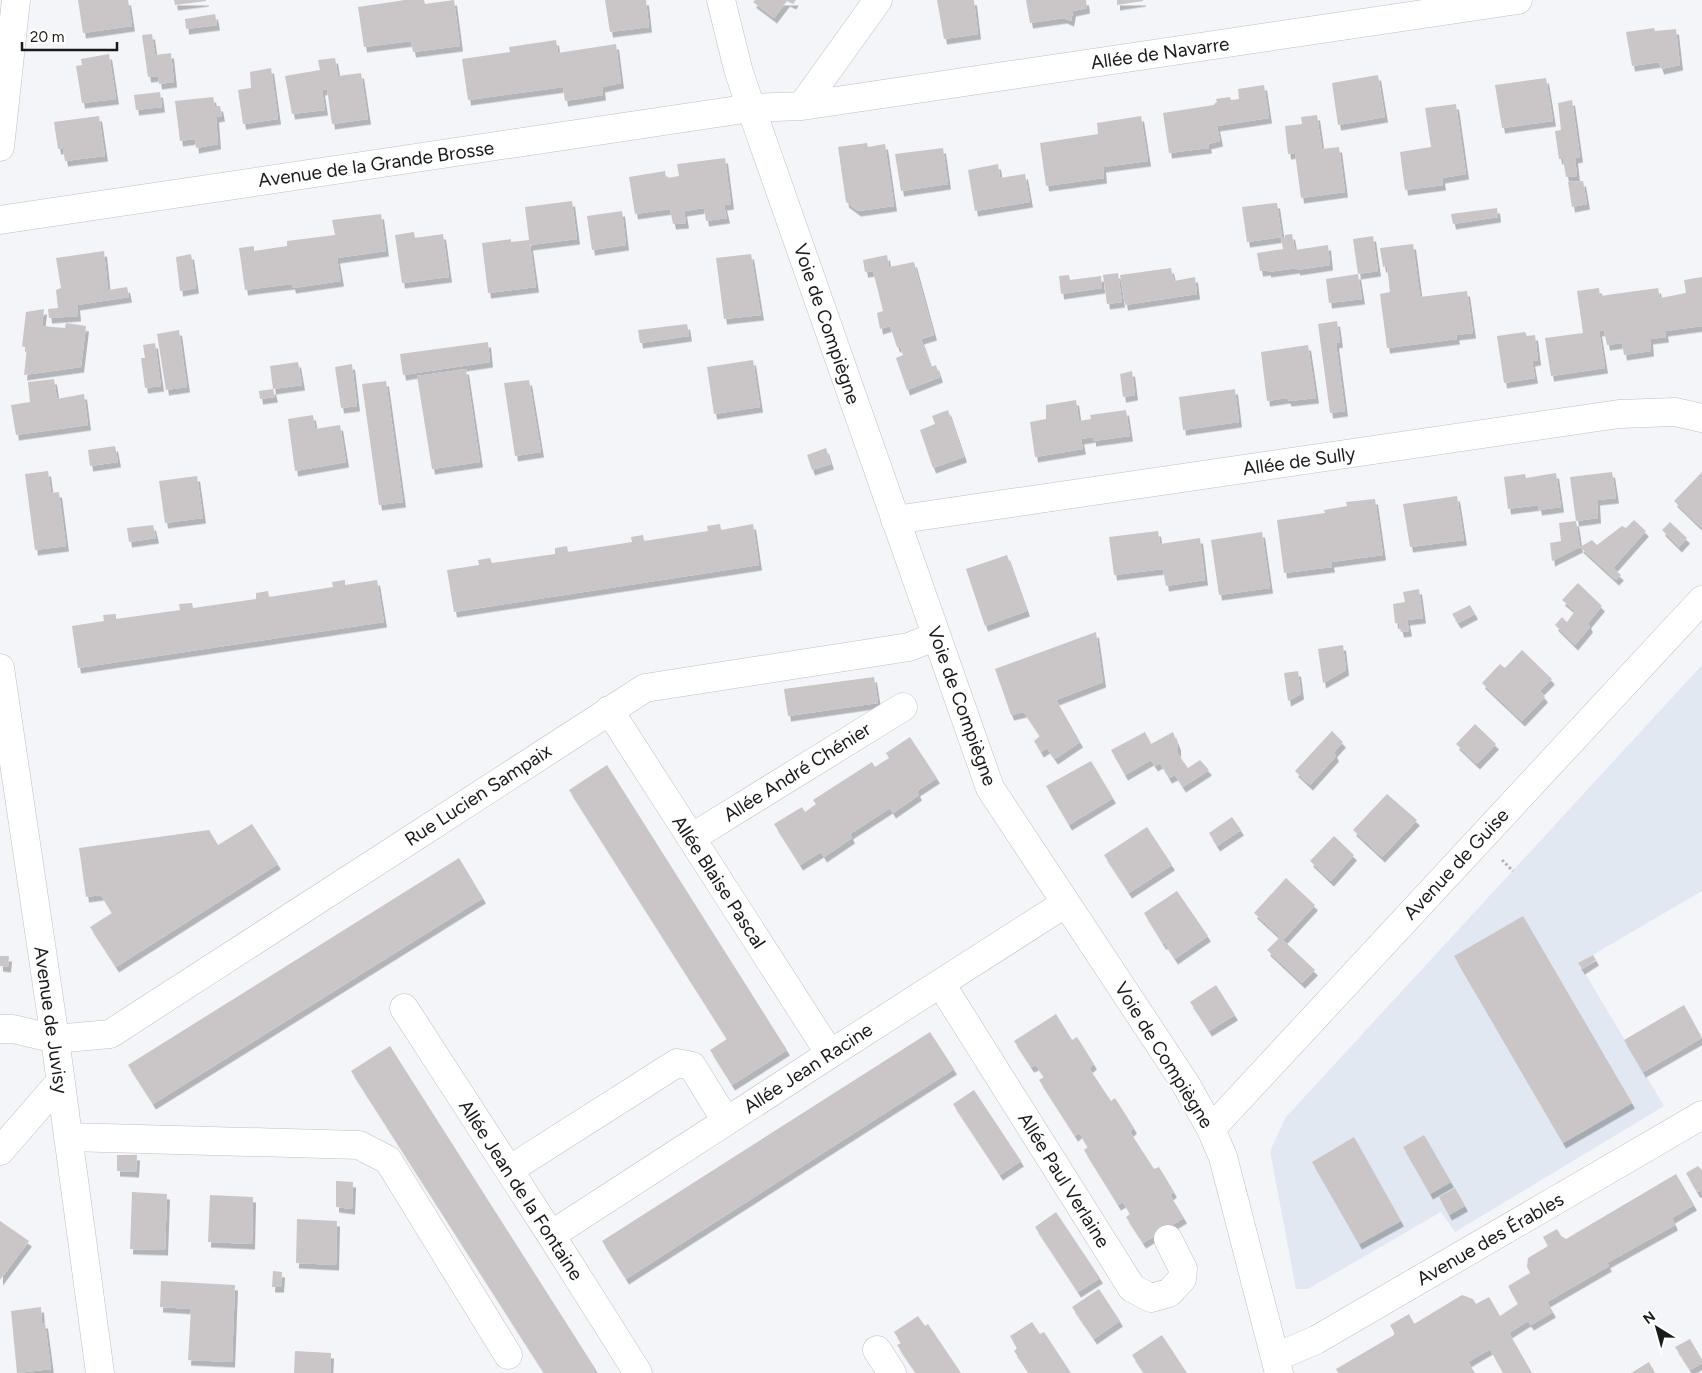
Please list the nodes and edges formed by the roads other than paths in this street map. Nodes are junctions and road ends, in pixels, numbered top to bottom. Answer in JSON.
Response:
{"nodes":[{"id":1,"x":16,"y":0,"type":"edge"},
{"id":2,"x":721,"y":0,"type":"edge"},
{"id":3,"x":878,"y":0,"type":"edge"},
{"id":4,"x":1518,"y":0,"type":"edge"},
{"id":5,"x":802,"y":106,"type":"junction"},
{"id":6,"x":751,"y":108,"type":"junction"},
{"id":7,"x":0,"y":147,"type":"edge"},
{"id":8,"x":0,"y":220,"type":"edge"},
{"id":9,"x":1702,"y":418,"type":"edge"},
{"id":10,"x":896,"y":520,"type":"junction"},
{"id":11,"x":1702,"y":600,"type":"edge"},
{"id":12,"x":936,"y":636,"type":"junction"},
{"id":13,"x":0,"y":674,"type":"edge"},
{"id":14,"x":903,"y":706,"type":"dead end"},
{"id":15,"x":609,"y":710,"type":"junction"},
{"id":16,"x":692,"y":838,"type":"junction"},
{"id":17,"x":1066,"y":903,"type":"junction"},
{"id":18,"x":941,"y":984,"type":"junction"},
{"id":19,"x":404,"y":1008,"type":"dead end"},
{"id":20,"x":0,"y":1029,"type":"edge"},
{"id":21,"x":54,"y":1039,"type":"junction"},
{"id":22,"x":830,"y":1054,"type":"junction"},
{"id":23,"x":60,"y":1082,"type":"junction"},
{"id":24,"x":1702,"y":1116,"type":"edge"},
{"id":25,"x":726,"y":1121,"type":"junction"},
{"id":26,"x":1211,"y":1129,"type":"junction"},
{"id":27,"x":68,"y":1137,"type":"junction"},
{"id":28,"x":0,"y":1151,"type":"edge"},
{"id":29,"x":509,"y":1170,"type":"junction"},
{"id":30,"x":551,"y":1235,"type":"junction"},
{"id":31,"x":1168,"y":1239,"type":"dead end"},
{"id":32,"x":877,"y":1350,"type":"dead end"},
{"id":33,"x":508,"y":1355,"type":"dead end"},
{"id":34,"x":1277,"y":1365,"type":"edge"},
{"id":35,"x":100,"y":1373,"type":"edge"},
{"id":36,"x":638,"y":1373,"type":"edge"},
{"id":37,"x":892,"y":1373,"type":"edge"}],
"edges":[{"from":1,"to":7,"type":"street"},
{"from":2,"to":6,"type":"street","name":"Voie de Compiègne"},
{"from":3,"to":5,"type":"street"},
{"from":4,"to":5,"type":"street","name":"Allée de Navarre"},
{"from":5,"to":6,"type":"street","name":"Allée de Navarre"},
{"from":6,"to":8,"type":"street","name":"Avenue de la Grande Brosse"},
{"from":6,"to":10,"type":"street","name":"Voie de Compiègne"},
{"from":9,"to":10,"type":"street","name":"Allée de Sully"},
{"from":10,"to":12,"type":"street","name":"Voie de Compiègne"},
{"from":11,"to":26,"type":"street","name":"Avenue de Guise"},
{"from":12,"to":15,"type":"street","name":"Rue Lucien Sampaix"},
{"from":12,"to":17,"type":"street","name":"Voie de Compiègne"},
{"from":13,"to":21,"type":"street","name":"Avenue de Juvisy"},
{"from":14,"to":16,"type":"street","name":"Allée André Chénier"},
{"from":15,"to":16,"type":"street","name":"Allée Blaise Pascal"},
{"from":15,"to":21,"type":"street","name":"Rue Lucien Sampaix"},
{"from":16,"to":22,"type":"street","name":"Allée Blaise Pascal"},
{"from":17,"to":18,"type":"street","name":"Allée Jean Racine"},
{"from":17,"to":26,"type":"street","name":"Voie de Compiègne"},
{"from":18,"to":22,"type":"street","name":"Allée Jean Racine"},
{"from":18,"to":31,"type":"street","name":"Allée Paul Verlaine"},
{"from":19,"to":29,"type":"street","name":"Allée Jean de la Fontaine"},
{"from":20,"to":21,"type":"street","name":"Rue Lucien Sampaix"},
{"from":21,"to":23,"type":"street","name":"Avenue de Juvisy"},
{"from":22,"to":25,"type":"street","name":"Allée Jean Racine"},
{"from":23,"to":27,"type":"street","name":"Avenue de Juvisy"},
{"from":23,"to":28,"type":"street"},
{"from":24,"to":34,"type":"street","name":"Avenue des Érables"},
{"from":25,"to":29,"type":"street"},
{"from":25,"to":30,"type":"street","name":"Allée Jean Racine"},
{"from":26,"to":34,"type":"street","name":"Voie de Compiègne"},
{"from":27,"to":33,"type":"street"},
{"from":27,"to":35,"type":"street","name":"Avenue de Juvisy"},
{"from":29,"to":30,"type":"street","name":"Allée Jean de la Fontaine"},
{"from":30,"to":36,"type":"street","name":"Allée Jean de la Fontaine"},
{"from":32,"to":37,"type":"street"}]}
